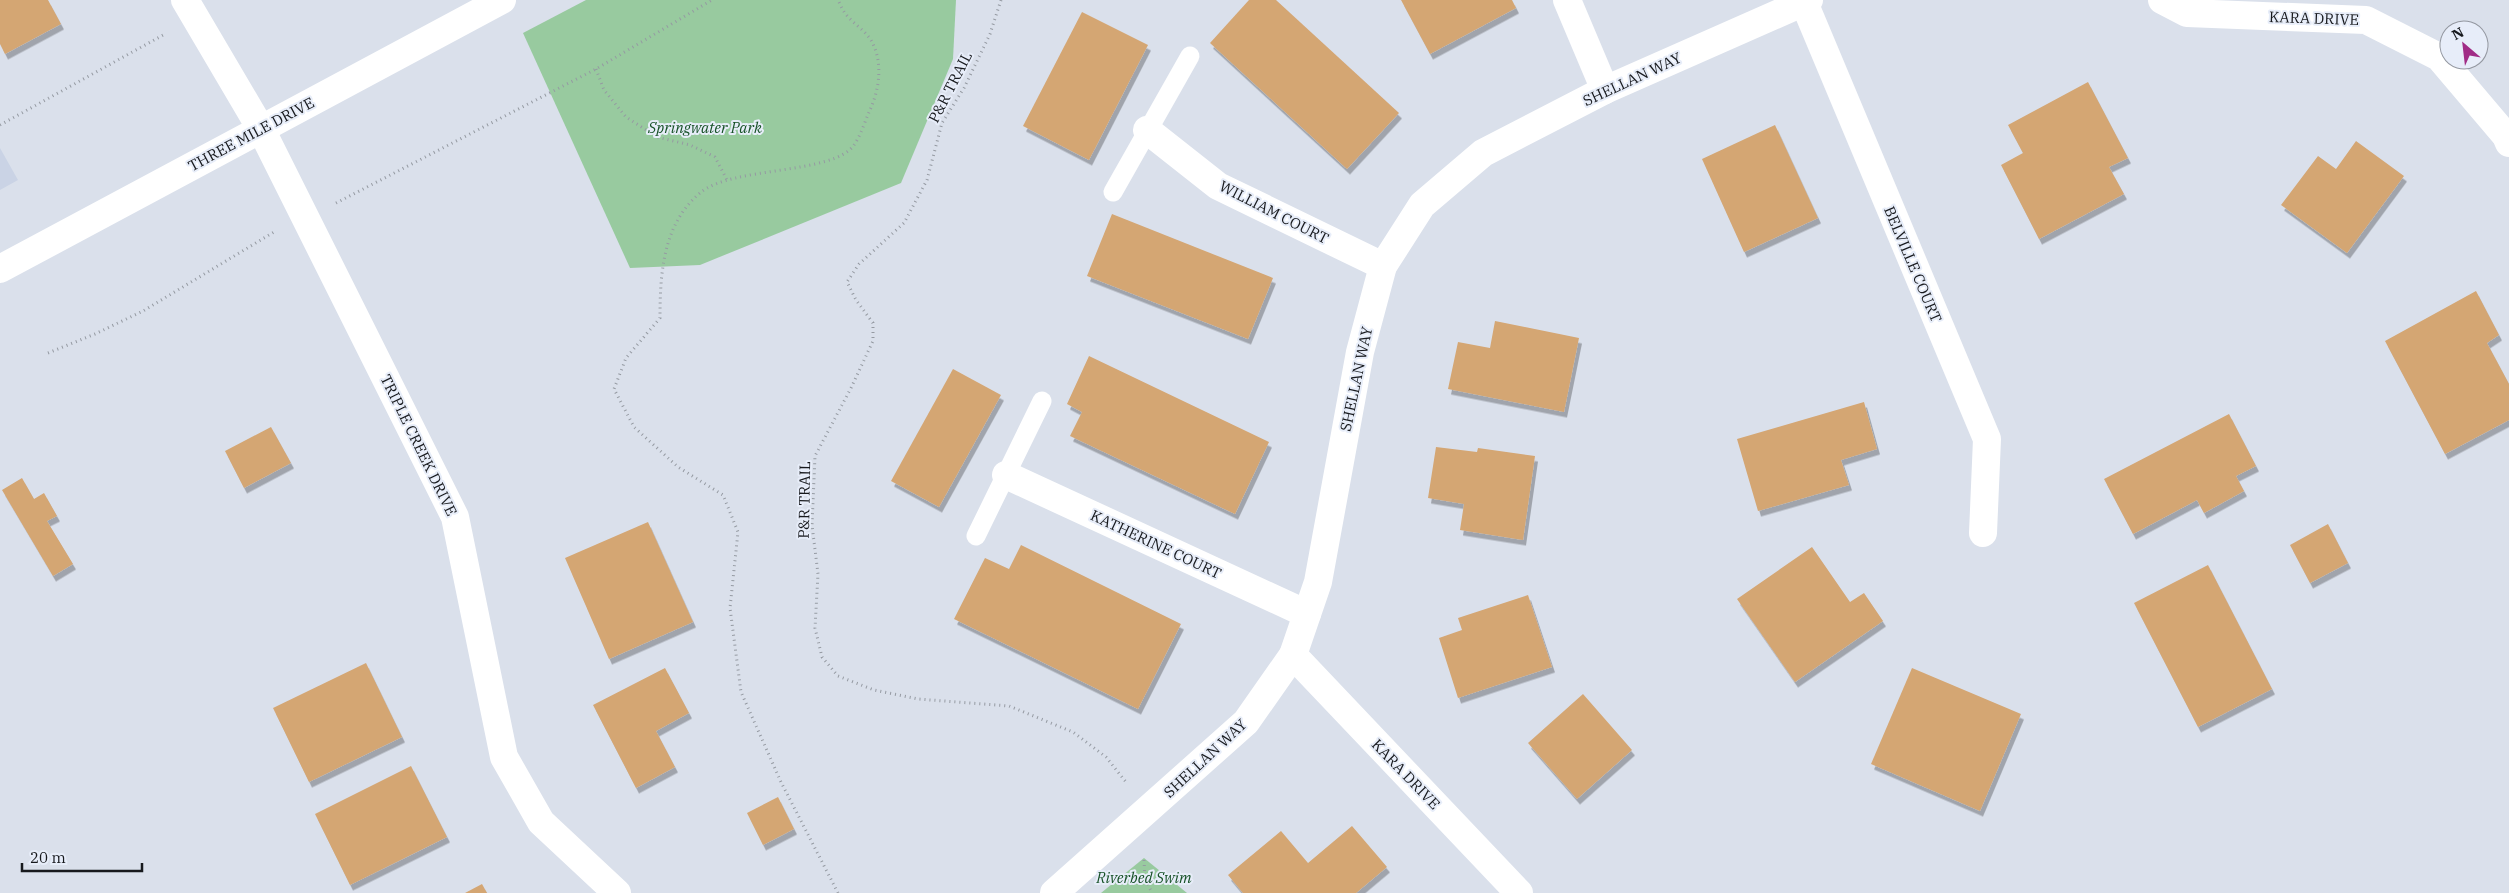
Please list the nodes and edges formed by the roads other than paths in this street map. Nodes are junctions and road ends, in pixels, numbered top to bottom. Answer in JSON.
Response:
{"nodes":[{"id":1,"x":502,"y":0,"type":"edge"},
{"id":2,"x":1567,"y":0,"type":"edge"},
{"id":3,"x":2162,"y":0,"type":"edge"},
{"id":4,"x":1805,"y":1,"type":"edge"},
{"id":5,"x":190,"y":10,"type":"edge"},
{"id":6,"x":1190,"y":56,"type":"dead end"},
{"id":7,"x":1605,"y":90,"type":"junction"},
{"id":8,"x":261,"y":129,"type":"junction"},
{"id":9,"x":1147,"y":130,"type":"junction"},
{"id":10,"x":2509,"y":144,"type":"edge"},
{"id":11,"x":1113,"y":192,"type":"dead end"},
{"id":12,"x":1383,"y":266,"type":"junction"},
{"id":13,"x":0,"y":269,"type":"edge"},
{"id":14,"x":1042,"y":401,"type":"dead end"},
{"id":15,"x":1006,"y":475,"type":"junction"},
{"id":16,"x":1983,"y":533,"type":"dead end"},
{"id":17,"x":976,"y":536,"type":"dead end"},
{"id":18,"x":1307,"y":614,"type":"junction"},
{"id":19,"x":1292,"y":655,"type":"junction"},
{"id":20,"x":617,"y":893,"type":"edge"},
{"id":21,"x":1054,"y":893,"type":"edge"},
{"id":22,"x":1519,"y":893,"type":"edge"}],
"edges":[{"from":1,"to":8,"type":"street","name":"THREE MILE DRIVE"},
{"from":2,"to":7,"type":"street"},
{"from":3,"to":10,"type":"street","name":"KARA DRIVE"},
{"from":4,"to":7,"type":"street","name":"SHELLAN WAY"},
{"from":4,"to":16,"type":"street","name":"BELVILLE COURT"},
{"from":5,"to":8,"type":"street","name":"TRIPLE CREEK DRIVE"},
{"from":6,"to":9,"type":"lane"},
{"from":7,"to":12,"type":"street","name":"SHELLAN WAY"},
{"from":8,"to":13,"type":"street","name":"THREE MILE DRIVE"},
{"from":8,"to":20,"type":"street","name":"TRIPLE CREEK DRIVE"},
{"from":9,"to":11,"type":"lane"},
{"from":9,"to":12,"type":"street","name":"WILLIAM COURT"},
{"from":12,"to":18,"type":"street","name":"SHELLAN WAY"},
{"from":14,"to":15,"type":"lane"},
{"from":15,"to":17,"type":"lane"},
{"from":15,"to":18,"type":"street","name":"KATHERINE COURT"},
{"from":18,"to":19,"type":"street","name":"SHELLAN WAY"},
{"from":19,"to":21,"type":"street","name":"SHELLAN WAY"},
{"from":19,"to":22,"type":"street","name":"KARA DRIVE"}]}
